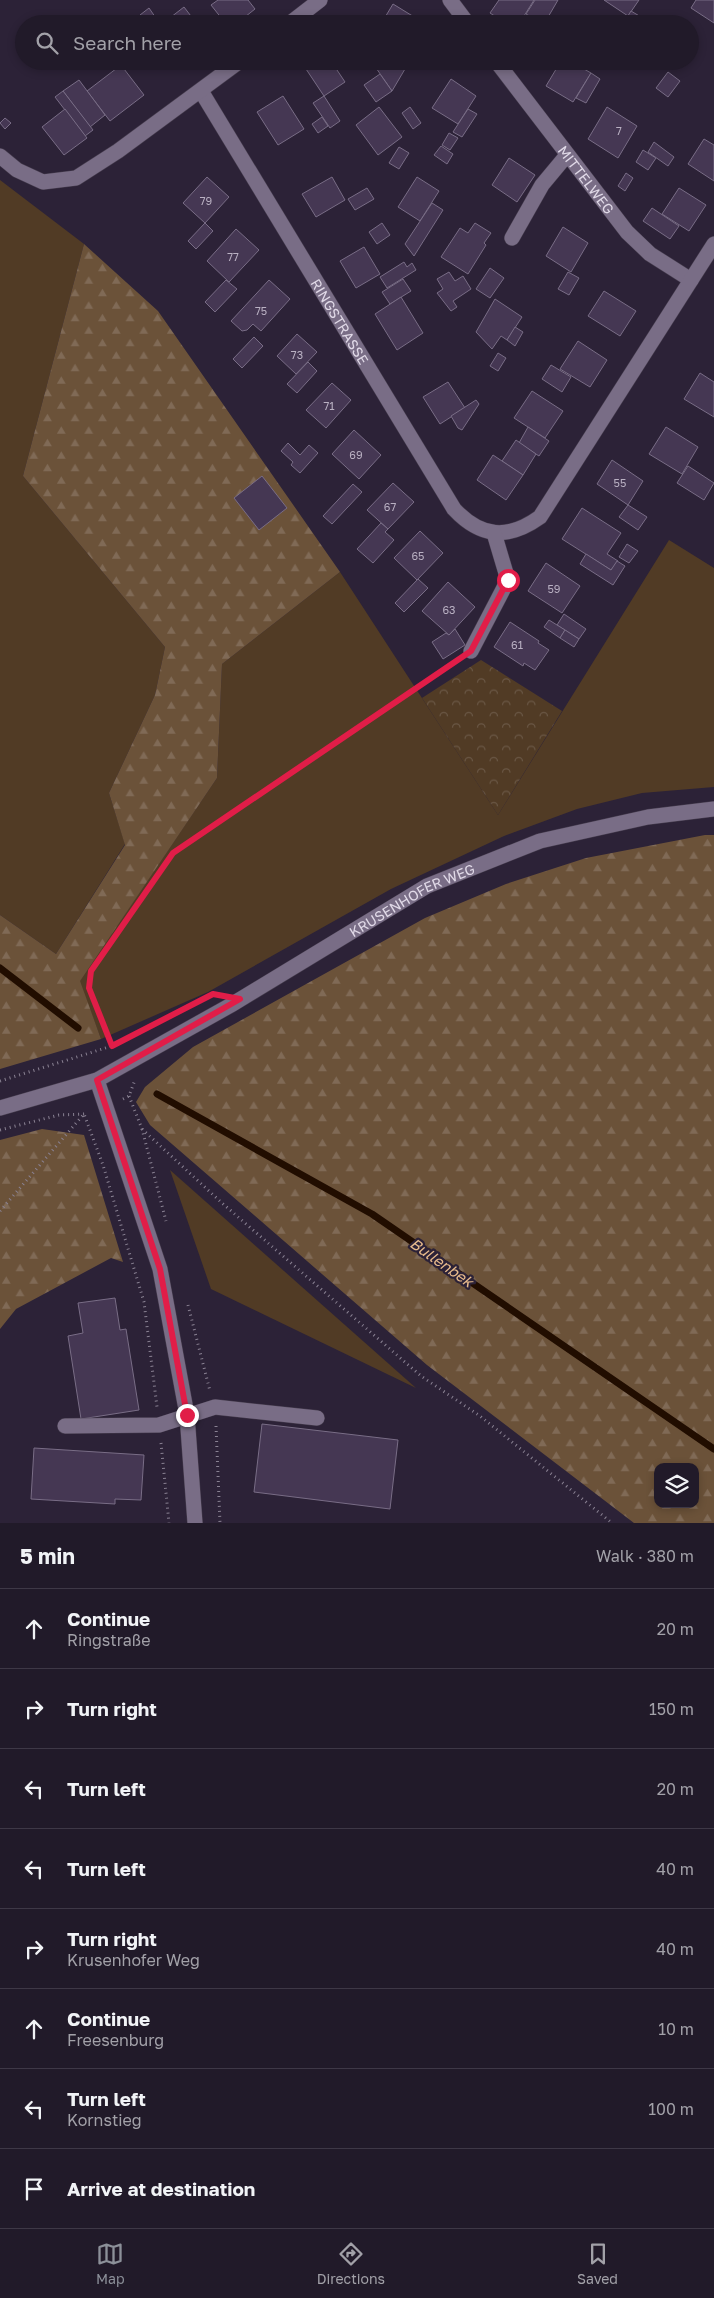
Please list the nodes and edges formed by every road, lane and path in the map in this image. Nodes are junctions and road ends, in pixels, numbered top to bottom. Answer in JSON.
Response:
{"nodes":[{"id":1,"x":320,"y":0,"type":"edge"},
{"id":2,"x":450,"y":0,"type":"edge"},
{"id":3,"x":301,"y":15,"type":"edge"},
{"id":4,"x":461,"y":15,"type":"edge"},
{"id":5,"x":228,"y":70,"type":"edge"},
{"id":6,"x":503,"y":70,"type":"edge"},
{"id":7,"x":201,"y":91,"type":"junction"},
{"id":8,"x":567,"y":155,"type":"junction"},
{"id":9,"x":0,"y":156,"type":"edge"},
{"id":10,"x":512,"y":238,"type":"dead end"},
{"id":11,"x":714,"y":244,"type":"edge"},
{"id":12,"x":691,"y":280,"type":"junction"},
{"id":13,"x":494,"y":533,"type":"junction"},
{"id":14,"x":471,"y":651,"type":"joint"},
{"id":15,"x":714,"y":809,"type":"edge"},
{"id":16,"x":154,"y":1024,"type":"dead end"},
{"id":17,"x":112,"y":1046,"type":"junction"},
{"id":18,"x":97,"y":1080,"type":"junction"},
{"id":19,"x":0,"y":1081,"type":"edge"},
{"id":20,"x":0,"y":1108,"type":"edge"},
{"id":21,"x":142,"y":1129,"type":"dead end"},
{"id":22,"x":0,"y":1212,"type":"edge"},
{"id":23,"x":187,"y":1415,"type":"junction"},
{"id":24,"x":318,"y":1418,"type":"dead end"},
{"id":25,"x":159,"y":1425,"type":"junction"},
{"id":26,"x":65,"y":1426,"type":"dead end"},
{"id":27,"x":170,"y":1523,"type":"edge"},
{"id":28,"x":194,"y":1523,"type":"edge"},
{"id":29,"x":612,"y":1523,"type":"edge"}],
"edges":[{"from":1,"to":3,"type":"street"},
{"from":2,"to":4,"type":"street"},
{"from":5,"to":7,"type":"street"},
{"from":6,"to":8,"type":"street","name":"MITTELWEG"},
{"from":7,"to":9,"type":"street"},
{"from":7,"to":13,"type":"street","name":"RINGSTRASSE"},
{"from":8,"to":10,"type":"street"},
{"from":8,"to":12,"type":"street","name":"MITTELWEG"},
{"from":11,"to":12,"type":"street"},
{"from":12,"to":13,"type":"street"},
{"from":13,"to":14,"type":"street"},
{"from":14,"to":17,"type":"path"},
{"from":15,"to":18,"type":"street","name":"KRUSENHOFER WEG"},
{"from":16,"to":17,"type":"path"},
{"from":17,"to":19,"type":"path"},
{"from":18,"to":20,"type":"street","name":"KRUSENHOFER WEG"},
{"from":18,"to":23,"type":"street"},
{"from":21,"to":29,"type":"path"},
{"from":22,"to":25,"type":"path"},
{"from":23,"to":24,"type":"street"},
{"from":23,"to":25,"type":"street"},
{"from":23,"to":28,"type":"street"},
{"from":25,"to":26,"type":"street"},
{"from":25,"to":27,"type":"path"}]}
